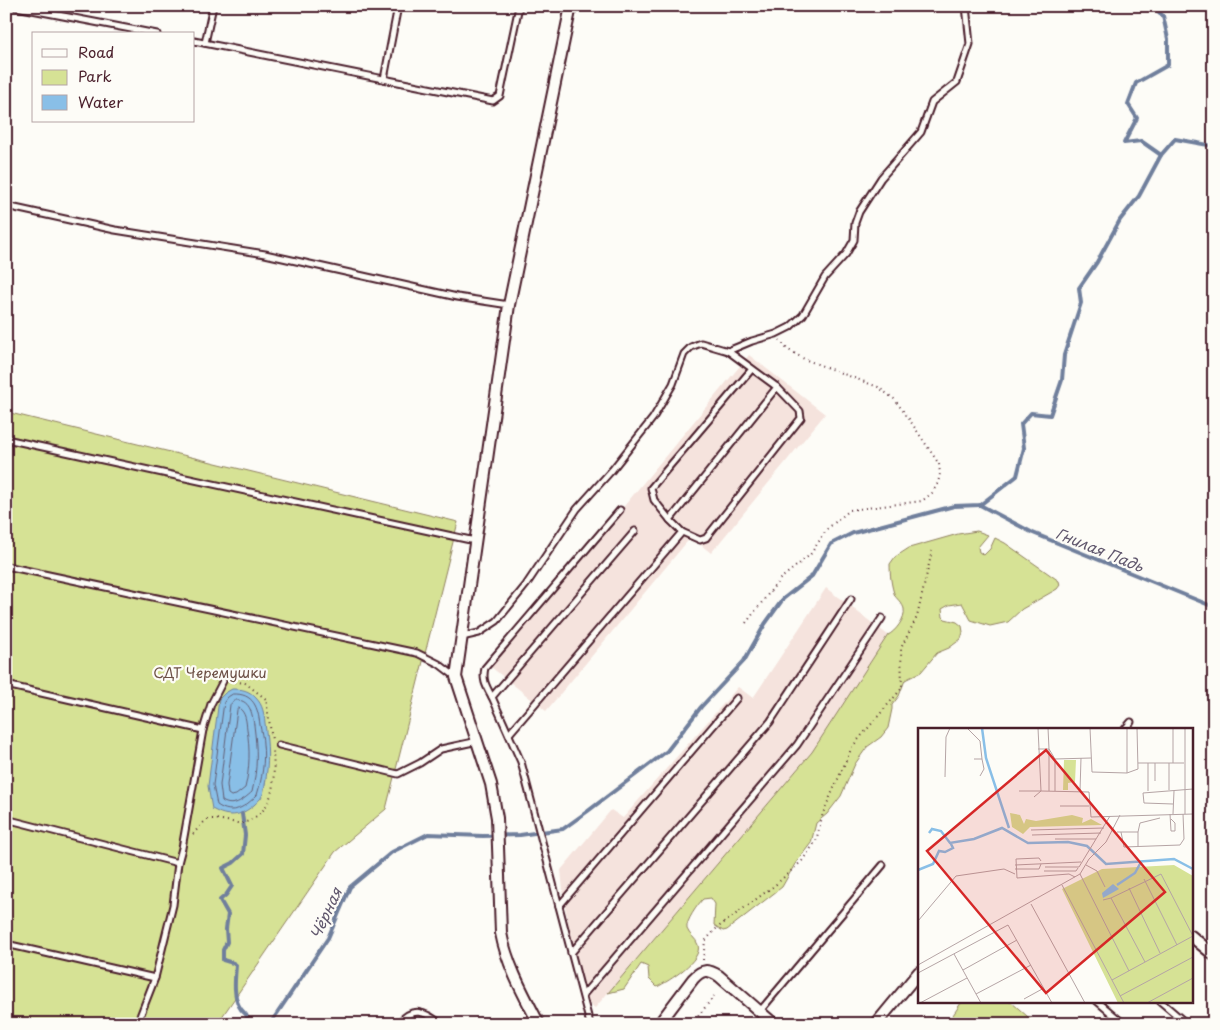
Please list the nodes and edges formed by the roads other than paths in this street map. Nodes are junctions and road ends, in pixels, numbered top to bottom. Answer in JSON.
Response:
{"nodes":[{"id":1,"x":11,"y":6,"type":"edge"},
{"id":2,"x":213,"y":6,"type":"edge"},
{"id":3,"x":398,"y":6,"type":"edge"},
{"id":4,"x":519,"y":6,"type":"edge"},
{"id":5,"x":572,"y":6,"type":"edge"},
{"id":6,"x":966,"y":6,"type":"edge"},
{"id":7,"x":29,"y":8,"type":"edge"},
{"id":8,"x":147,"y":32,"type":"edge"},
{"id":9,"x":195,"y":40,"type":"edge"},
{"id":10,"x":205,"y":43,"type":"junction"},
{"id":11,"x":384,"y":79,"type":"junction"},
{"id":12,"x":6,"y":206,"type":"edge"},
{"id":13,"x":510,"y":305,"type":"junction"},
{"id":14,"x":728,"y":351,"type":"junction"},
{"id":15,"x":752,"y":369,"type":"junction"},
{"id":16,"x":777,"y":387,"type":"junction"},
{"id":17,"x":6,"y":439,"type":"edge"},
{"id":18,"x":620,"y":510,"type":"dead end"},
{"id":19,"x":670,"y":520,"type":"junction"},
{"id":20,"x":636,"y":531,"type":"dead end"},
{"id":21,"x":682,"y":532,"type":"junction"},
{"id":22,"x":475,"y":541,"type":"junction"},
{"id":23,"x":6,"y":566,"type":"edge"},
{"id":24,"x":851,"y":599,"type":"dead end"},
{"id":25,"x":882,"y":618,"type":"dead end"},
{"id":26,"x":462,"y":637,"type":"junction"},
{"id":27,"x":456,"y":677,"type":"junction"},
{"id":28,"x":223,"y":680,"type":"road end"},
{"id":29,"x":6,"y":685,"type":"edge"},
{"id":30,"x":492,"y":697,"type":"junction"},
{"id":31,"x":737,"y":698,"type":"dead end"},
{"id":32,"x":1131,"y":722,"type":"dead end"},
{"id":33,"x":1126,"y":728,"type":"edge"},
{"id":34,"x":203,"y":730,"type":"junction"},
{"id":35,"x":509,"y":734,"type":"junction"},
{"id":36,"x":478,"y":741,"type":"junction"},
{"id":37,"x":279,"y":746,"type":"dead end"},
{"id":38,"x":6,"y":819,"type":"edge"},
{"id":39,"x":178,"y":863,"type":"junction"},
{"id":40,"x":883,"y":865,"type":"dead end"},
{"id":41,"x":559,"y":906,"type":"junction"},
{"id":42,"x":1192,"y":937,"type":"edge"},
{"id":43,"x":6,"y":944,"type":"edge"},
{"id":44,"x":572,"y":953,"type":"junction"},
{"id":45,"x":1214,"y":954,"type":"edge"},
{"id":46,"x":918,"y":973,"type":"edge"},
{"id":47,"x":154,"y":978,"type":"junction"},
{"id":48,"x":583,"y":995,"type":"junction"},
{"id":49,"x":1098,"y":1002,"type":"edge"},
{"id":50,"x":1161,"y":1002,"type":"edge"},
{"id":51,"x":760,"y":1011,"type":"junction"},
{"id":52,"x":137,"y":1024,"type":"edge"},
{"id":53,"x":398,"y":1024,"type":"edge"},
{"id":54,"x":441,"y":1024,"type":"edge"},
{"id":55,"x":539,"y":1024,"type":"edge"},
{"id":56,"x":590,"y":1024,"type":"edge"},
{"id":57,"x":659,"y":1024,"type":"edge"},
{"id":58,"x":774,"y":1024,"type":"edge"},
{"id":59,"x":876,"y":1024,"type":"edge"},
{"id":60,"x":1124,"y":1024,"type":"edge"},
{"id":61,"x":1186,"y":1024,"type":"edge"}],
"edges":[{"from":1,"to":7,"type":"lane"},
{"from":2,"to":10,"type":"lane"},
{"from":3,"to":11,"type":"lane"},
{"from":4,"to":11,"type":"lane"},
{"from":5,"to":13,"type":"street"},
{"from":6,"to":14,"type":"lane"},
{"from":7,"to":8,"type":"lane"},
{"from":9,"to":10,"type":"lane"},
{"from":10,"to":11,"type":"lane"},
{"from":12,"to":13,"type":"lane"},
{"from":13,"to":22,"type":"street"},
{"from":14,"to":15,"type":"lane"},
{"from":14,"to":26,"type":"lane"},
{"from":15,"to":16,"type":"lane"},
{"from":15,"to":19,"type":"lane"},
{"from":16,"to":19,"type":"lane"},
{"from":16,"to":21,"type":"lane"},
{"from":17,"to":22,"type":"lane"},
{"from":18,"to":30,"type":"lane"},
{"from":19,"to":21,"type":"lane"},
{"from":20,"to":30,"type":"lane"},
{"from":21,"to":35,"type":"lane"},
{"from":22,"to":26,"type":"street"},
{"from":23,"to":27,"type":"lane"},
{"from":24,"to":44,"type":"lane"},
{"from":25,"to":48,"type":"lane"},
{"from":26,"to":27,"type":"street"},
{"from":27,"to":36,"type":"street"},
{"from":28,"to":34,"type":"lane"},
{"from":29,"to":34,"type":"lane"},
{"from":30,"to":35,"type":"lane"},
{"from":31,"to":41,"type":"lane"},
{"from":32,"to":33,"type":"lane"},
{"from":34,"to":39,"type":"lane"},
{"from":35,"to":41,"type":"lane"},
{"from":36,"to":37,"type":"lane"},
{"from":36,"to":55,"type":"street"},
{"from":38,"to":39,"type":"lane"},
{"from":39,"to":47,"type":"lane"},
{"from":40,"to":51,"type":"lane"},
{"from":41,"to":44,"type":"lane"},
{"from":42,"to":45,"type":"street"},
{"from":43,"to":47,"type":"lane"},
{"from":44,"to":48,"type":"lane"},
{"from":46,"to":59,"type":"street"},
{"from":47,"to":52,"type":"lane"},
{"from":48,"to":56,"type":"lane"},
{"from":49,"to":60,"type":"lane"},
{"from":50,"to":61,"type":"lane"},
{"from":51,"to":57,"type":"street"},
{"from":51,"to":58,"type":"street"},
{"from":53,"to":54,"type":"lane"}]}
